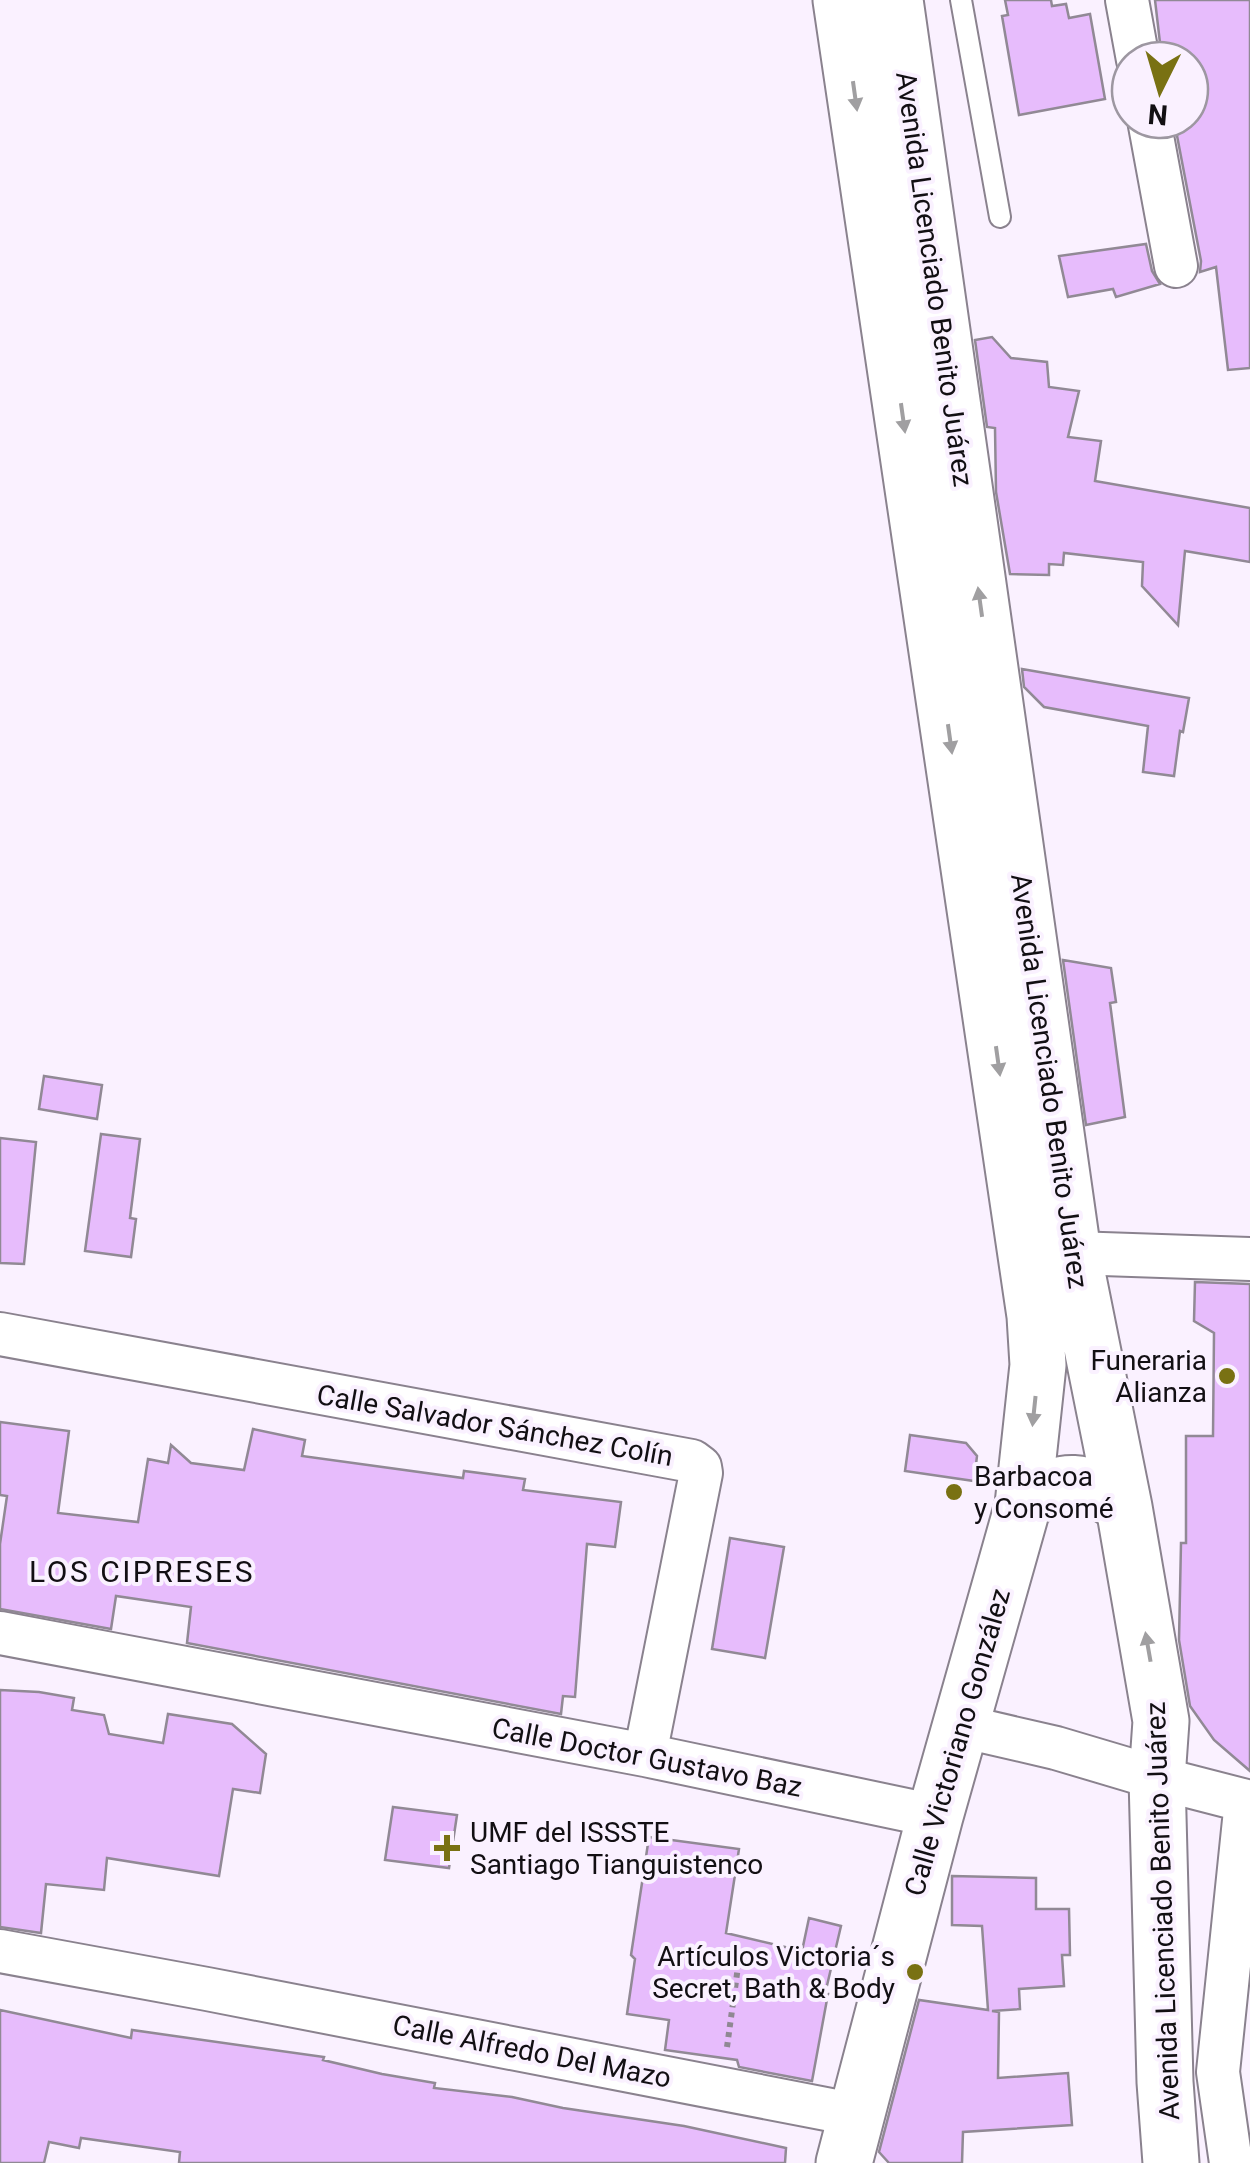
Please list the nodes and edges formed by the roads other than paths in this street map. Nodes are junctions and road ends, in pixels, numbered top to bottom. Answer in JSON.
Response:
{"nodes":[{"id":1,"x":841,"y":0,"type":"edge"},
{"id":2,"x":895,"y":0,"type":"edge"},
{"id":3,"x":961,"y":0,"type":"edge"},
{"id":4,"x":1127,"y":0,"type":"edge"},
{"id":5,"x":1134,"y":40,"type":"edge"},
{"id":6,"x":1153,"y":140,"type":"edge"},
{"id":7,"x":1000,"y":217,"type":"dead end"},
{"id":8,"x":1176,"y":266,"type":"dead end"},
{"id":9,"x":1072,"y":1253,"type":"junction"},
{"id":10,"x":1250,"y":1258,"type":"edge"},
{"id":11,"x":1035,"y":1316,"type":"joint"},
{"id":12,"x":0,"y":1334,"type":"edge"},
{"id":13,"x":1024,"y":1505,"type":"junction"},
{"id":14,"x":1124,"y":1507,"type":"junction"},
{"id":15,"x":0,"y":1633,"type":"edge"},
{"id":16,"x":961,"y":1726,"type":"junction"},
{"id":17,"x":645,"y":1755,"type":"junction"},
{"id":18,"x":1157,"y":1778,"type":"junction"},
{"id":19,"x":1248,"y":1802,"type":"edge"},
{"id":20,"x":935,"y":1816,"type":"junction"},
{"id":21,"x":0,"y":1951,"type":"edge"},
{"id":22,"x":851,"y":2139,"type":"edge"},
{"id":23,"x":1172,"y":2163,"type":"edge"},
{"id":24,"x":1231,"y":2163,"type":"edge"}],
"edges":[{"from":1,"to":11,"type":"main road","name":"Avenida Licenciado Benito Juárez","one_way":true},
{"from":9,"to":2,"type":"main road","name":"Avenida Licenciado Benito Juárez","one_way":true},
{"from":3,"to":7,"type":"lane"},
{"from":4,"to":5,"type":"street"},
{"from":6,"to":8,"type":"street"},
{"from":9,"to":10,"type":"street"},
{"from":9,"to":14,"type":"main road","name":"Avenida Licenciado Benito Juárez"},
{"from":11,"to":13,"type":"main road","name":"Calle Victoriano González","one_way":true},
{"from":12,"to":17,"type":"street","name":"Calle Salvador Sánchez Colín"},
{"from":13,"to":14,"type":"main road"},
{"from":13,"to":16,"type":"main road","name":"Calle Victoriano González"},
{"from":18,"to":14,"type":"main road","name":"Avenida Licenciado Benito Juárez","one_way":true},
{"from":15,"to":17,"type":"street","name":"Calle Doctor Gustavo Baz"},
{"from":16,"to":18,"type":"street"},
{"from":16,"to":20,"type":"main road","name":"Calle Victoriano González"},
{"from":17,"to":20,"type":"street","name":"Calle Doctor Gustavo Baz"},
{"from":18,"to":19,"type":"street"},
{"from":18,"to":23,"type":"main road","name":"Avenida Licenciado Benito Juárez"},
{"from":19,"to":24,"type":"street"},
{"from":20,"to":22,"type":"main road","name":"Calle Victoriano González"},
{"from":21,"to":22,"type":"street","name":"Calle Alfredo Del Mazo"}]}
